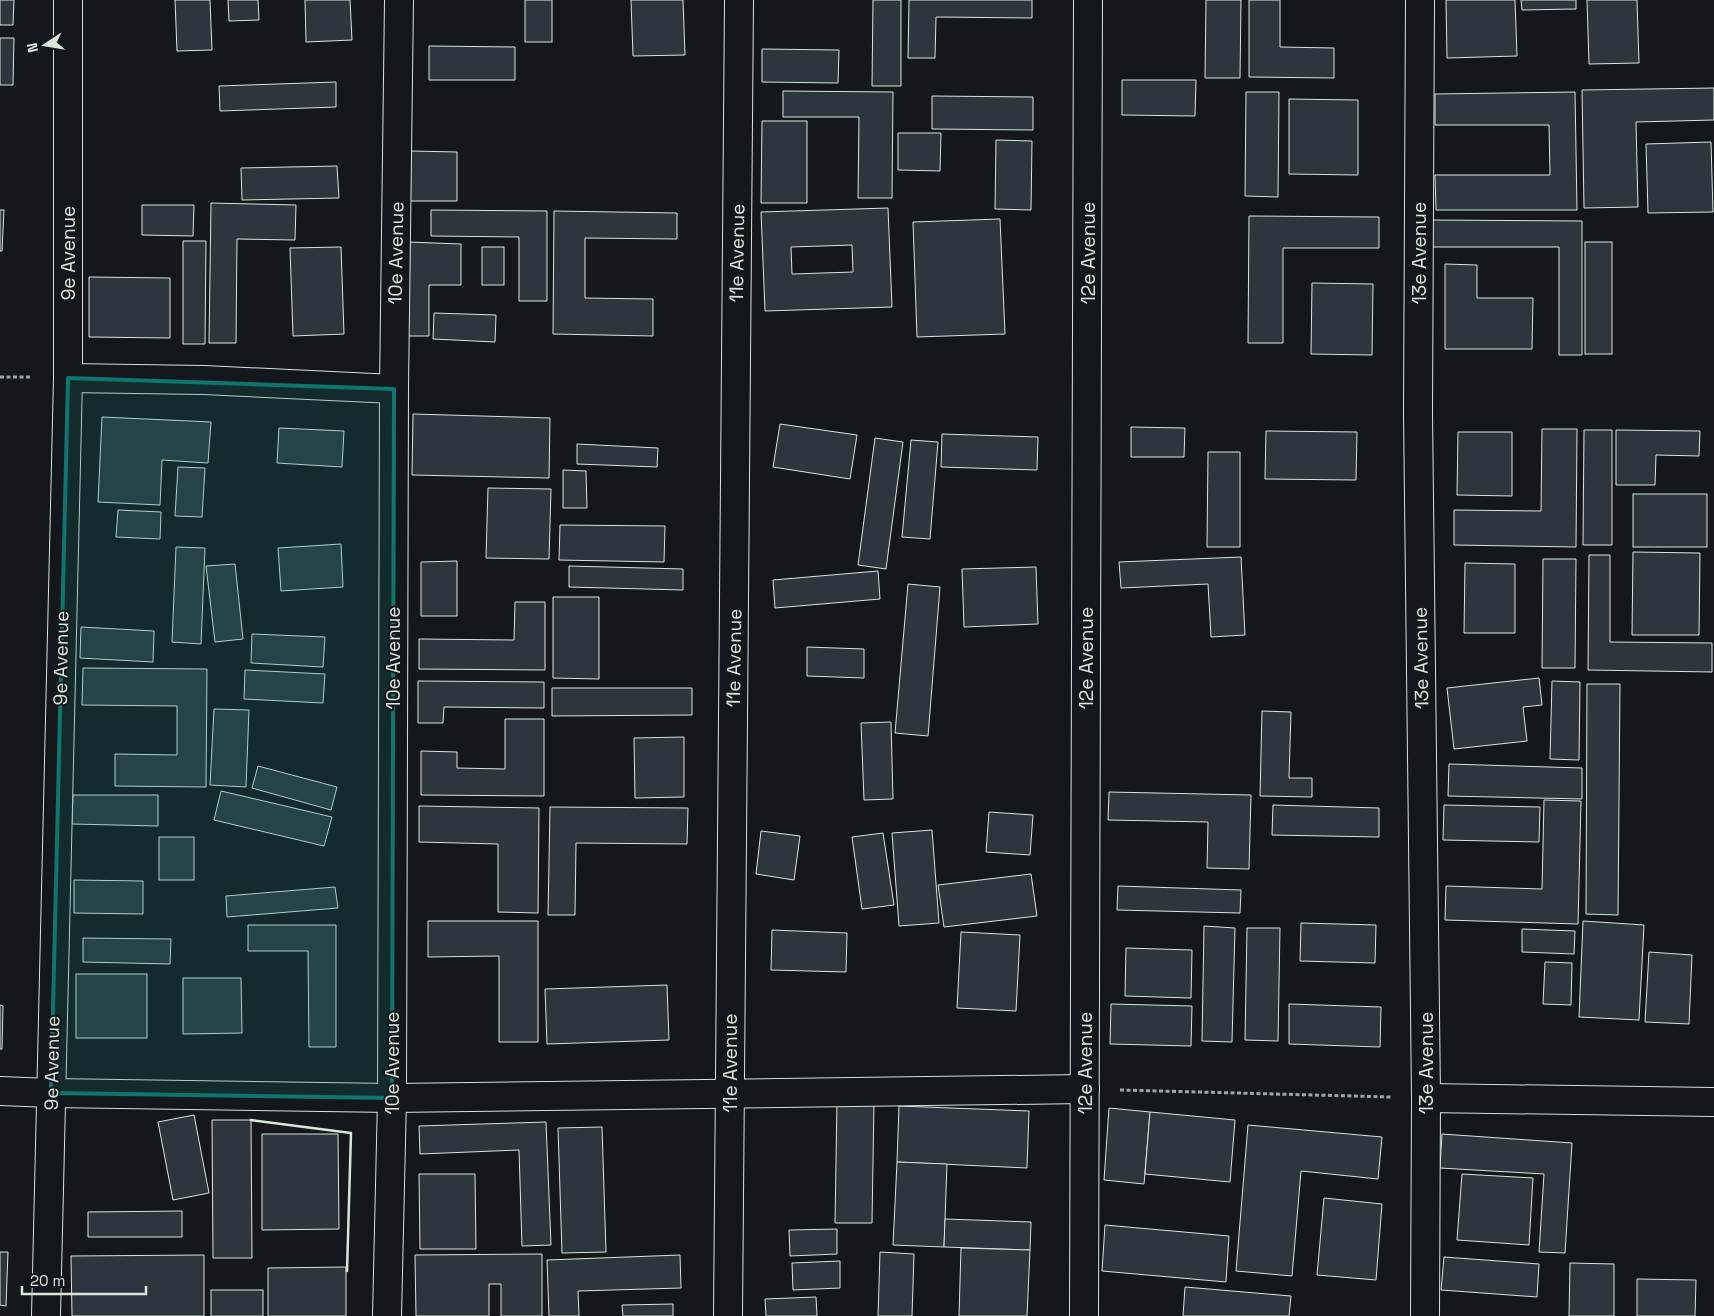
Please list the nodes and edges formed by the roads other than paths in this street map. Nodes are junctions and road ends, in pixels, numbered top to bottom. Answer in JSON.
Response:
{"nodes":[{"id":1,"x":68,"y":0,"type":"edge"},
{"id":2,"x":399,"y":0,"type":"edge"},
{"id":3,"x":739,"y":0,"type":"edge"},
{"id":4,"x":1088,"y":0,"type":"edge"},
{"id":5,"x":1420,"y":0,"type":"edge"},
{"id":6,"x":68,"y":378,"type":"junction"},
{"id":7,"x":394,"y":389,"type":"junction"},
{"id":8,"x":1085,"y":1089,"type":"junction"},
{"id":9,"x":0,"y":1091,"type":"edge"},
{"id":10,"x":730,"y":1092,"type":"junction"},
{"id":11,"x":51,"y":1093,"type":"junction"},
{"id":12,"x":392,"y":1098,"type":"junction"},
{"id":13,"x":1426,"y":1098,"type":"junction"},
{"id":14,"x":1714,"y":1102,"type":"edge"},
{"id":15,"x":46,"y":1316,"type":"edge"},
{"id":16,"x":387,"y":1316,"type":"edge"},
{"id":17,"x":728,"y":1316,"type":"edge"},
{"id":18,"x":1084,"y":1316,"type":"edge"},
{"id":19,"x":1425,"y":1316,"type":"edge"}],
"edges":[{"from":1,"to":6,"type":"street","name":"9e Avenue"},
{"from":2,"to":7,"type":"street","name":"10e Avenue"},
{"from":3,"to":10,"type":"street","name":"11e Avenue"},
{"from":4,"to":8,"type":"street","name":"12e Avenue"},
{"from":5,"to":13,"type":"street","name":"13e Avenue"},
{"from":6,"to":7,"type":"street"},
{"from":6,"to":11,"type":"street","name":"9e Avenue"},
{"from":7,"to":12,"type":"street","name":"10e Avenue"},
{"from":8,"to":10,"type":"street"},
{"from":8,"to":18,"type":"street","name":"12e Avenue"},
{"from":9,"to":11,"type":"street"},
{"from":10,"to":12,"type":"street"},
{"from":10,"to":17,"type":"street","name":"11e Avenue"},
{"from":11,"to":12,"type":"street"},
{"from":11,"to":15,"type":"street","name":"9e Avenue"},
{"from":12,"to":16,"type":"street","name":"10e Avenue"},
{"from":13,"to":14,"type":"street"},
{"from":13,"to":19,"type":"street","name":"13e Avenue"}]}
